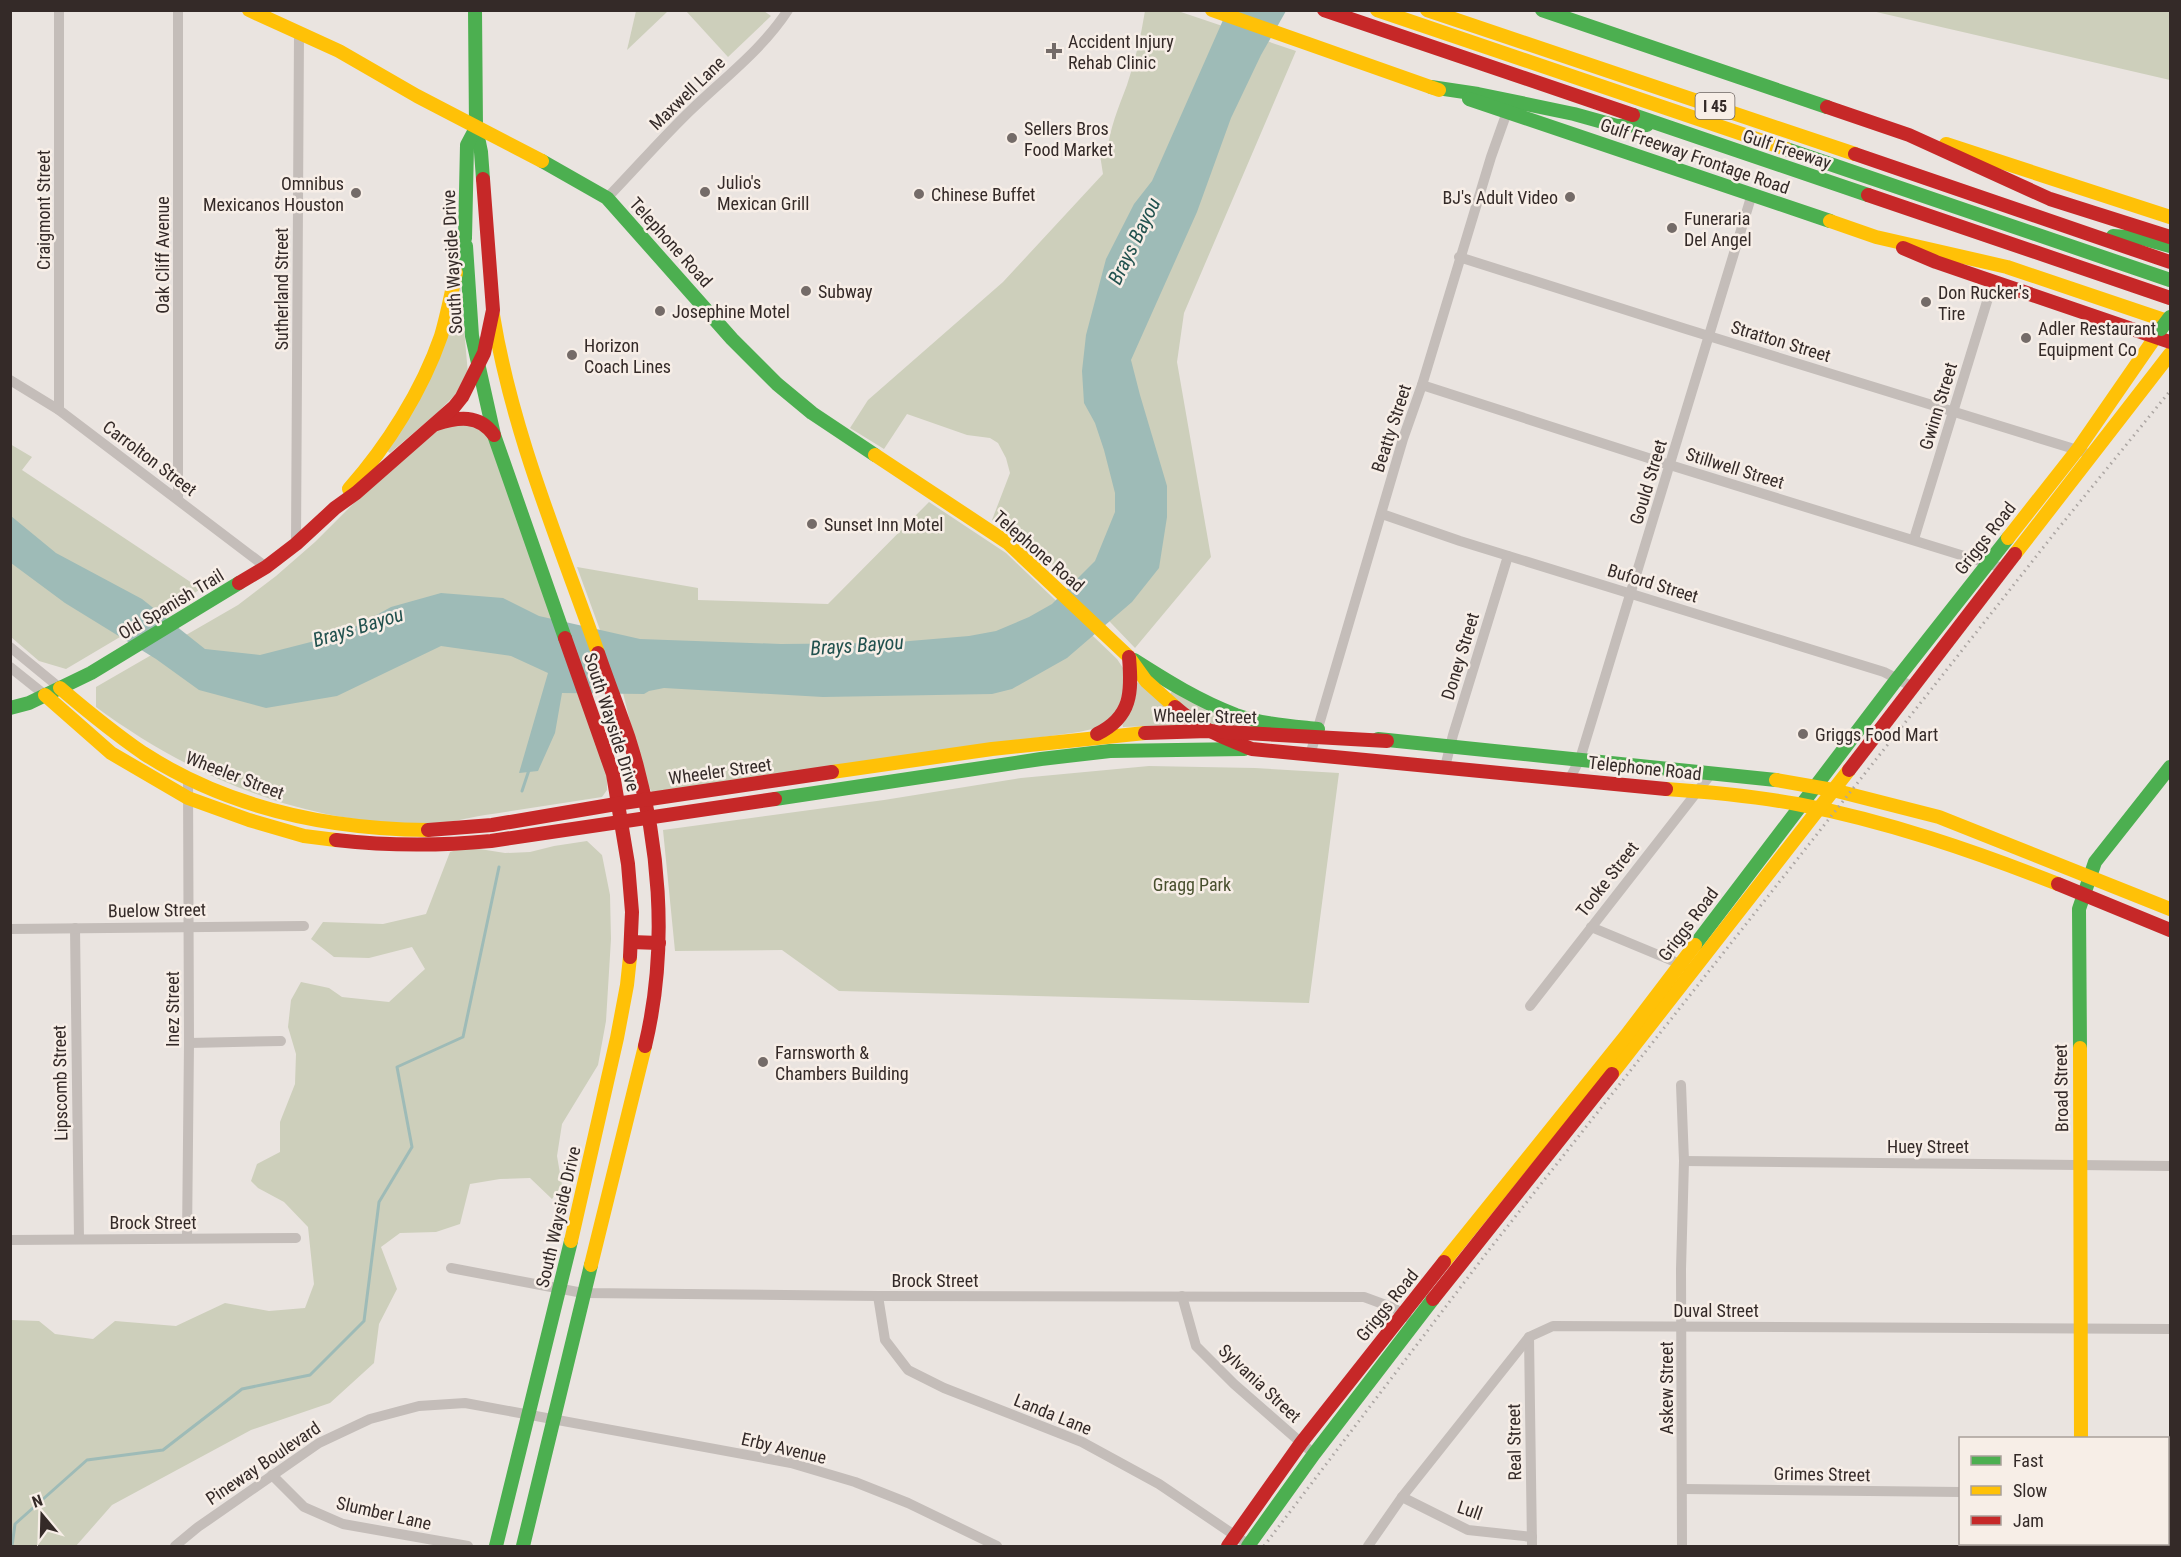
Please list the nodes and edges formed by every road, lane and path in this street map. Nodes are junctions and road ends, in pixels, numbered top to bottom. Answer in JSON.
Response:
{"nodes":[{"id":1,"x":59,"y":10,"type":"edge"},
{"id":2,"x":178,"y":10,"type":"edge"},
{"id":3,"x":249,"y":10,"type":"edge"},
{"id":4,"x":476,"y":10,"type":"edge"},
{"id":5,"x":788,"y":10,"type":"edge"},
{"id":6,"x":1212,"y":10,"type":"edge"},
{"id":7,"x":1324,"y":10,"type":"edge"},
{"id":8,"x":1377,"y":10,"type":"edge"},
{"id":9,"x":1428,"y":10,"type":"edge"},
{"id":10,"x":1542,"y":10,"type":"edge"},
{"id":11,"x":298,"y":34,"type":"junction"},
{"id":12,"x":1431,"y":87,"type":"junction"},
{"id":13,"x":1507,"y":112,"type":"junction"},
{"id":14,"x":1659,"y":125,"type":"junction"},
{"id":15,"x":476,"y":128,"type":"junction"},
{"id":16,"x":1923,"y":140,"type":"junction"},
{"id":17,"x":1752,"y":194,"type":"junction"},
{"id":18,"x":607,"y":198,"type":"junction"},
{"id":19,"x":2170,"y":218,"type":"edge"},
{"id":20,"x":2090,"y":236,"type":"junction"},
{"id":21,"x":1876,"y":237,"type":"junction"},
{"id":22,"x":2170,"y":237,"type":"edge"},
{"id":23,"x":465,"y":238,"type":"junction"},
{"id":24,"x":2170,"y":246,"type":"edge"},
{"id":25,"x":1460,"y":257,"type":"junction"},
{"id":26,"x":2170,"y":262,"type":"edge"},
{"id":27,"x":2170,"y":280,"type":"edge"},
{"id":28,"x":1993,"y":282,"type":"junction"},
{"id":29,"x":2170,"y":298,"type":"edge"},
{"id":30,"x":493,"y":310,"type":"junction"},
{"id":31,"x":2170,"y":317,"type":"edge"},
{"id":32,"x":2163,"y":330,"type":"edge"},
{"id":33,"x":1709,"y":336,"type":"junction"},
{"id":34,"x":2170,"y":342,"type":"edge"},
{"id":35,"x":2170,"y":354,"type":"edge"},
{"id":36,"x":478,"y":364,"type":"junction"},
{"id":37,"x":10,"y":380,"type":"edge"},
{"id":38,"x":1422,"y":385,"type":"junction"},
{"id":39,"x":59,"y":410,"type":"junction"},
{"id":40,"x":1954,"y":412,"type":"junction"},
{"id":41,"x":434,"y":424,"type":"junction"},
{"id":42,"x":494,"y":435,"type":"junction"},
{"id":43,"x":2078,"y":449,"type":"junction"},
{"id":44,"x":2094,"y":455,"type":"junction"},
{"id":45,"x":1670,"y":465,"type":"junction"},
{"id":46,"x":178,"y":499,"type":"junction"},
{"id":47,"x":335,"y":508,"type":"junction"},
{"id":48,"x":1382,"y":514,"type":"junction"},
{"id":49,"x":1914,"y":539,"type":"junction"},
{"id":50,"x":296,"y":544,"type":"junction"},
{"id":51,"x":1509,"y":556,"type":"junction"},
{"id":52,"x":1988,"y":563,"type":"junction"},
{"id":53,"x":266,"y":567,"type":"junction"},
{"id":54,"x":2006,"y":569,"type":"junction"},
{"id":55,"x":1631,"y":594,"type":"junction"},
{"id":56,"x":10,"y":647,"type":"edge"},
{"id":57,"x":1129,"y":657,"type":"junction"},
{"id":58,"x":10,"y":667,"type":"edge"},
{"id":59,"x":1897,"y":679,"type":"junction"},
{"id":60,"x":1913,"y":687,"type":"junction"},
{"id":61,"x":60,"y":688,"type":"junction"},
{"id":62,"x":45,"y":695,"type":"junction"},
{"id":63,"x":10,"y":708,"type":"edge"},
{"id":64,"x":1207,"y":731,"type":"junction"},
{"id":65,"x":1316,"y":733,"type":"junction"},
{"id":66,"x":1087,"y":738,"type":"junction"},
{"id":67,"x":1450,"y":745,"type":"junction"},
{"id":68,"x":1252,"y":749,"type":"junction"},
{"id":69,"x":1310,"y":755,"type":"junction"},
{"id":70,"x":1580,"y":759,"type":"junction"},
{"id":71,"x":1445,"y":767,"type":"junction"},
{"id":72,"x":2170,"y":767,"type":"edge"},
{"id":73,"x":1711,"y":774,"type":"junction"},
{"id":74,"x":1570,"y":778,"type":"junction"},
{"id":75,"x":188,"y":779,"type":"junction"},
{"id":76,"x":1815,"y":787,"type":"junction"},
{"id":77,"x":1833,"y":790,"type":"junction"},
{"id":78,"x":1696,"y":792,"type":"junction"},
{"id":79,"x":188,"y":798,"type":"junction"},
{"id":80,"x":645,"y":800,"type":"junction"},
{"id":81,"x":620,"y":803,"type":"junction"},
{"id":82,"x":1802,"y":805,"type":"junction"},
{"id":83,"x":1819,"y":808,"type":"junction"},
{"id":84,"x":648,"y":817,"type":"junction"},
{"id":85,"x":306,"y":820,"type":"junction"},
{"id":86,"x":623,"y":820,"type":"junction"},
{"id":87,"x":445,"y":830,"type":"junction"},
{"id":88,"x":304,"y":836,"type":"junction"},
{"id":89,"x":445,"y":845,"type":"junction"},
{"id":90,"x":2090,"y":877,"type":"junction"},
{"id":91,"x":2084,"y":894,"type":"junction"},
{"id":92,"x":2170,"y":909,"type":"edge"},
{"id":93,"x":188,"y":926,"type":"junction"},
{"id":94,"x":304,"y":926,"type":"dead end"},
{"id":95,"x":1591,"y":927,"type":"junction"},
{"id":96,"x":75,"y":928,"type":"junction"},
{"id":97,"x":10,"y":929,"type":"edge"},
{"id":98,"x":2170,"y":930,"type":"edge"},
{"id":99,"x":631,"y":942,"type":"junction"},
{"id":100,"x":659,"y":943,"type":"junction"},
{"id":101,"x":1681,"y":963,"type":"junction"},
{"id":102,"x":1694,"y":970,"type":"junction"},
{"id":103,"x":1530,"y":1006,"type":"dead end"},
{"id":104,"x":281,"y":1041,"type":"dead end"},
{"id":105,"x":189,"y":1043,"type":"junction"},
{"id":106,"x":1681,"y":1086,"type":"dead end"},
{"id":107,"x":1684,"y":1161,"type":"junction"},
{"id":108,"x":2080,"y":1164,"type":"junction"},
{"id":109,"x":2170,"y":1166,"type":"edge"},
{"id":110,"x":187,"y":1238,"type":"junction"},
{"id":111,"x":296,"y":1238,"type":"dead end"},
{"id":112,"x":79,"y":1239,"type":"junction"},
{"id":113,"x":10,"y":1240,"type":"edge"},
{"id":114,"x":451,"y":1268,"type":"dead end"},
{"id":115,"x":560,"y":1288,"type":"junction"},
{"id":116,"x":584,"y":1293,"type":"junction"},
{"id":117,"x":878,"y":1296,"type":"junction"},
{"id":118,"x":1182,"y":1296,"type":"junction"},
{"id":119,"x":1402,"y":1314,"type":"junction"},
{"id":120,"x":1414,"y":1323,"type":"junction"},
{"id":121,"x":1682,"y":1327,"type":"junction"},
{"id":122,"x":2081,"y":1329,"type":"junction"},
{"id":123,"x":2170,"y":1329,"type":"edge"},
{"id":124,"x":1529,"y":1336,"type":"junction"},
{"id":125,"x":530,"y":1414,"type":"junction"},
{"id":126,"x":553,"y":1418,"type":"junction"},
{"id":127,"x":2081,"y":1437,"type":"edge"},
{"id":128,"x":1301,"y":1443,"type":"junction"},
{"id":129,"x":1314,"y":1454,"type":"junction"},
{"id":130,"x":272,"y":1475,"type":"junction"},
{"id":131,"x":1683,"y":1489,"type":"junction"},
{"id":132,"x":1959,"y":1492,"type":"edge"},
{"id":133,"x":1402,"y":1497,"type":"junction"},
{"id":134,"x":1231,"y":1541,"type":"edge"},
{"id":135,"x":1532,"y":1542,"type":"edge"},
{"id":136,"x":175,"y":1546,"type":"edge"},
{"id":137,"x":468,"y":1546,"type":"edge"},
{"id":138,"x":496,"y":1546,"type":"edge"},
{"id":139,"x":523,"y":1546,"type":"edge"},
{"id":140,"x":997,"y":1546,"type":"edge"},
{"id":141,"x":1248,"y":1546,"type":"edge"},
{"id":142,"x":1368,"y":1546,"type":"edge"},
{"id":143,"x":1682,"y":1546,"type":"edge"}],
"edges":[{"from":1,"to":39,"type":"street","name":"Craigmont Street"},
{"from":2,"to":46,"type":"street","name":"Oak Cliff Avenue"},
{"from":3,"to":11,"type":"main road","name":"Telephone Road"},
{"from":4,"to":15,"type":"main road","name":"South Wayside Drive"},
{"from":5,"to":18,"type":"street","name":"Maxwell Lane"},
{"from":6,"to":12,"type":"main road","name":"Gulf Freeway Frontage Road"},
{"from":7,"to":14,"type":"main road","name":"Gulf Freeway","number":"I 45"},
{"from":8,"to":27,"type":"main road","name":"Gulf Freeway"},
{"from":9,"to":20,"type":"main road","name":"Gulf Freeway","number":"I 45"},
{"from":10,"to":16,"type":"main road"},
{"from":11,"to":15,"type":"main road","name":"Telephone Road"},
{"from":11,"to":50,"type":"street","name":"Sutherland Street"},
{"from":12,"to":13,"type":"main road","name":"Gulf Freeway Frontage Road"},
{"from":12,"to":14,"type":"main road"},
{"from":13,"to":17,"type":"main road","name":"Gulf Freeway Frontage Road"},
{"from":13,"to":25,"type":"street","name":"Beatty Street"},
{"from":14,"to":29,"type":"main road","name":"Gulf Freeway","number":"I 45"},
{"from":15,"to":18,"type":"main road","name":"Telephone Road"},
{"from":15,"to":23,"type":"main road","name":"South Wayside Drive"},
{"from":15,"to":30,"type":"main road","name":"South Wayside Drive"},
{"from":16,"to":19,"type":"main road"},
{"from":16,"to":22,"type":"main road"},
{"from":17,"to":21,"type":"main road","name":"Gulf Freeway Frontage Road"},
{"from":17,"to":33,"type":"street","name":"Gould Street"},
{"from":18,"to":57,"type":"main road","name":"Telephone Road"},
{"from":20,"to":24,"type":"main road"},
{"from":20,"to":26,"type":"main road","name":"Gulf Freeway","number":"I 45"},
{"from":21,"to":28,"type":"main road"},
{"from":21,"to":32,"type":"main road","name":"Gulf Freeway Frontage Road"},
{"from":23,"to":36,"type":"main road","name":"South Wayside Drive"},
{"from":23,"to":47,"type":"main road","name":"Old Spanish Trail"},
{"from":25,"to":33,"type":"street","name":"Stratton Street"},
{"from":25,"to":38,"type":"street","name":"Beatty Street"},
{"from":28,"to":32,"type":"main road"},
{"from":28,"to":40,"type":"street","name":"Gwinn Street"},
{"from":30,"to":36,"type":"main road","name":"Old Spanish Trail"},
{"from":30,"to":80,"type":"main road","name":"South Wayside Drive"},
{"from":31,"to":32,"type":"main road","name":"Griggs Road","bridge":true},
{"from":32,"to":34,"type":"main road"},
{"from":32,"to":43,"type":"main road","name":"Griggs Road"},
{"from":33,"to":40,"type":"street","name":"Stratton Street"},
{"from":33,"to":45,"type":"street","name":"Gould Street"},
{"from":35,"to":44,"type":"main road","name":"Griggs Road"},
{"from":36,"to":41,"type":"main road","name":"Old Spanish Trail"},
{"from":36,"to":42,"type":"main road","name":"South Wayside Drive"},
{"from":37,"to":39,"type":"street","name":"Carrolton Street"},
{"from":38,"to":45,"type":"street","name":"Stillwell Street"},
{"from":38,"to":48,"type":"street","name":"Beatty Street"},
{"from":39,"to":46,"type":"street","name":"Carrolton Street"},
{"from":40,"to":43,"type":"street","name":"Stratton Street"},
{"from":40,"to":49,"type":"street","name":"Gwinn Street"},
{"from":41,"to":42,"type":"main road"},
{"from":41,"to":47,"type":"main road","name":"Old Spanish Trail"},
{"from":42,"to":81,"type":"main road","name":"South Wayside Drive"},
{"from":43,"to":44,"type":"street","name":"Stratton Street"},
{"from":43,"to":52,"type":"main road","name":"Griggs Road"},
{"from":44,"to":54,"type":"main road","name":"Griggs Road"},
{"from":45,"to":49,"type":"street","name":"Stillwell Street"},
{"from":45,"to":55,"type":"street","name":"Gould Street"},
{"from":46,"to":53,"type":"street","name":"Carrolton Street"},
{"from":47,"to":50,"type":"main road","name":"Old Spanish Trail"},
{"from":48,"to":51,"type":"street","name":"Buford Street"},
{"from":48,"to":65,"type":"street","name":"Beatty Street"},
{"from":49,"to":52,"type":"street","name":"Stillwell Street"},
{"from":50,"to":53,"type":"main road","name":"Old Spanish Trail"},
{"from":51,"to":55,"type":"street","name":"Buford Street"},
{"from":51,"to":67,"type":"street","name":"Doney Street"},
{"from":52,"to":54,"type":"street","name":"Stillwell Street"},
{"from":52,"to":59,"type":"main road","name":"Griggs Road"},
{"from":53,"to":61,"type":"main road","name":"Old Spanish Trail"},
{"from":54,"to":60,"type":"main road","name":"Griggs Road"},
{"from":55,"to":59,"type":"street","name":"Buford Street"},
{"from":55,"to":70,"type":"street","name":"Gould Street"},
{"from":56,"to":61,"type":"street"},
{"from":57,"to":64,"type":"main road","name":"Telephone Road"},
{"from":57,"to":65,"type":"main road","name":"Telephone Road"},
{"from":57,"to":66,"type":"main road"},
{"from":58,"to":62,"type":"street"},
{"from":59,"to":60,"type":"street","name":"Buford Street"},
{"from":59,"to":76,"type":"main road","name":"Griggs Road"},
{"from":60,"to":77,"type":"main road","name":"Griggs Road"},
{"from":61,"to":62,"type":"main road","name":"Old Spanish Trail"},
{"from":61,"to":75,"type":"main road","name":"Wheeler Street"},
{"from":62,"to":63,"type":"main road","name":"Old Spanish Trail"},
{"from":62,"to":79,"type":"main road","name":"Wheeler Street"},
{"from":64,"to":65,"type":"main road","name":"Wheeler Street"},
{"from":64,"to":66,"type":"main road","name":"Wheeler Street"},
{"from":64,"to":68,"type":"main road","name":"Telephone Road"},
{"from":65,"to":67,"type":"main road","name":"Telephone Road"},
{"from":65,"to":69,"type":"street","name":"Beatty Street"},
{"from":66,"to":80,"type":"main road","name":"Wheeler Street"},
{"from":67,"to":70,"type":"main road","name":"Telephone Road"},
{"from":67,"to":71,"type":"street","name":"Doney Street"},
{"from":68,"to":69,"type":"main road","name":"Telephone Road"},
{"from":68,"to":84,"type":"main road","name":"Wheeler Street"},
{"from":69,"to":71,"type":"main road","name":"Telephone Road"},
{"from":70,"to":73,"type":"main road","name":"Telephone Road"},
{"from":70,"to":74,"type":"street","name":"Gould Street"},
{"from":71,"to":74,"type":"main road","name":"Telephone Road"},
{"from":72,"to":90,"type":"main road","name":"Broad Street"},
{"from":73,"to":76,"type":"main road","name":"Telephone Road"},
{"from":73,"to":78,"type":"street","name":"Tooke Street"},
{"from":74,"to":78,"type":"main road","name":"Telephone Road"},
{"from":75,"to":79,"type":"street","name":"Inez Street"},
{"from":75,"to":85,"type":"main road","name":"Wheeler Street"},
{"from":76,"to":77,"type":"main road","name":"Telephone Road"},
{"from":76,"to":82,"type":"main road","name":"Griggs Road"},
{"from":77,"to":83,"type":"main road","name":"Griggs Road"},
{"from":77,"to":90,"type":"main road","name":"Telephone Road"},
{"from":78,"to":82,"type":"main road","name":"Telephone Road"},
{"from":78,"to":95,"type":"street","name":"Tooke Street"},
{"from":79,"to":88,"type":"main road","name":"Wheeler Street"},
{"from":79,"to":93,"type":"street","name":"Inez Street"},
{"from":80,"to":81,"type":"main road","name":"Wheeler Street"},
{"from":80,"to":84,"type":"main road","name":"South Wayside Drive"},
{"from":81,"to":86,"type":"main road","name":"South Wayside Drive"},
{"from":81,"to":87,"type":"main road","name":"Wheeler Street"},
{"from":82,"to":83,"type":"main road","name":"Telephone Road"},
{"from":82,"to":101,"type":"main road","name":"Griggs Road"},
{"from":83,"to":91,"type":"main road","name":"Telephone Road"},
{"from":83,"to":102,"type":"main road","name":"Griggs Road"},
{"from":84,"to":86,"type":"main road","name":"Wheeler Street"},
{"from":84,"to":100,"type":"main road","name":"South Wayside Drive"},
{"from":85,"to":87,"type":"main road","name":"Wheeler Street"},
{"from":85,"to":88,"type":"main road"},
{"from":86,"to":89,"type":"main road","name":"Wheeler Street"},
{"from":86,"to":99,"type":"main road","name":"South Wayside Drive"},
{"from":87,"to":89,"type":"main road"},
{"from":88,"to":89,"type":"main road","name":"Wheeler Street"},
{"from":90,"to":91,"type":"main road","name":"Broad Street"},
{"from":90,"to":92,"type":"main road","name":"Telephone Road"},
{"from":91,"to":98,"type":"main road","name":"Telephone Road"},
{"from":91,"to":108,"type":"main road","name":"Broad Street"},
{"from":93,"to":94,"type":"street","name":"Buelow Street"},
{"from":93,"to":96,"type":"street","name":"Buelow Street"},
{"from":93,"to":105,"type":"street","name":"Inez Street"},
{"from":95,"to":101,"type":"street"},
{"from":95,"to":103,"type":"street","name":"Tooke Street"},
{"from":96,"to":97,"type":"street","name":"Buelow Street"},
{"from":96,"to":112,"type":"street","name":"Lipscomb Street"},
{"from":99,"to":100,"type":"main road"},
{"from":99,"to":115,"type":"main road","name":"South Wayside Drive"},
{"from":100,"to":116,"type":"main road","name":"South Wayside Drive"},
{"from":101,"to":102,"type":"street"},
{"from":101,"to":119,"type":"main road","name":"Griggs Road"},
{"from":102,"to":120,"type":"main road","name":"Griggs Road"},
{"from":104,"to":105,"type":"street"},
{"from":105,"to":110,"type":"street","name":"Inez Street"},
{"from":106,"to":107,"type":"street","name":"Askew Street"},
{"from":107,"to":108,"type":"street","name":"Huey Street"},
{"from":107,"to":121,"type":"street","name":"Askew Street"},
{"from":108,"to":109,"type":"street","name":"Huey Street"},
{"from":108,"to":122,"type":"main road","name":"Broad Street"},
{"from":110,"to":111,"type":"street","name":"Brock Street"},
{"from":110,"to":112,"type":"street","name":"Brock Street"},
{"from":112,"to":113,"type":"street","name":"Brock Street"},
{"from":114,"to":115,"type":"street","name":"Brock Street"},
{"from":115,"to":116,"type":"street","name":"Brock Street"},
{"from":115,"to":125,"type":"main road","name":"South Wayside Drive"},
{"from":116,"to":117,"type":"street","name":"Brock Street"},
{"from":116,"to":126,"type":"main road","name":"South Wayside Drive"},
{"from":117,"to":118,"type":"street","name":"Brock Street"},
{"from":117,"to":134,"type":"street","name":"Landa Lane"},
{"from":118,"to":119,"type":"street","name":"Brock Street"},
{"from":118,"to":128,"type":"street","name":"Sylvania Street"},
{"from":119,"to":120,"type":"street","name":"Brock Street"},
{"from":119,"to":128,"type":"main road","name":"Griggs Road"},
{"from":120,"to":129,"type":"main road","name":"Griggs Road"},
{"from":121,"to":122,"type":"street","name":"Duval Street"},
{"from":121,"to":124,"type":"street","name":"Duval Street"},
{"from":121,"to":131,"type":"street","name":"Askew Street"},
{"from":122,"to":123,"type":"street","name":"Duval Street"},
{"from":122,"to":127,"type":"main road","name":"Broad Street"},
{"from":124,"to":133,"type":"street"},
{"from":124,"to":135,"type":"street","name":"Real Street"},
{"from":125,"to":126,"type":"street","name":"Pineway Boulevard"},
{"from":125,"to":130,"type":"street","name":"Pineway Boulevard"},
{"from":125,"to":138,"type":"main road","name":"South Wayside Drive"},
{"from":126,"to":139,"type":"main road","name":"South Wayside Drive"},
{"from":126,"to":140,"type":"street","name":"Erby Avenue"},
{"from":128,"to":129,"type":"street","name":"Sylvania Street"},
{"from":128,"to":134,"type":"main road","name":"Griggs Road"},
{"from":129,"to":141,"type":"main road","name":"Griggs Road"},
{"from":130,"to":136,"type":"street","name":"Pineway Boulevard"},
{"from":130,"to":137,"type":"street","name":"Slumber Lane"},
{"from":131,"to":132,"type":"street","name":"Grimes Street"},
{"from":131,"to":143,"type":"street","name":"Askew Street"},
{"from":133,"to":135,"type":"street","name":"Lull"},
{"from":133,"to":142,"type":"street"},
{"from":134,"to":141,"type":"street","name":"Landa Lane"}]}
